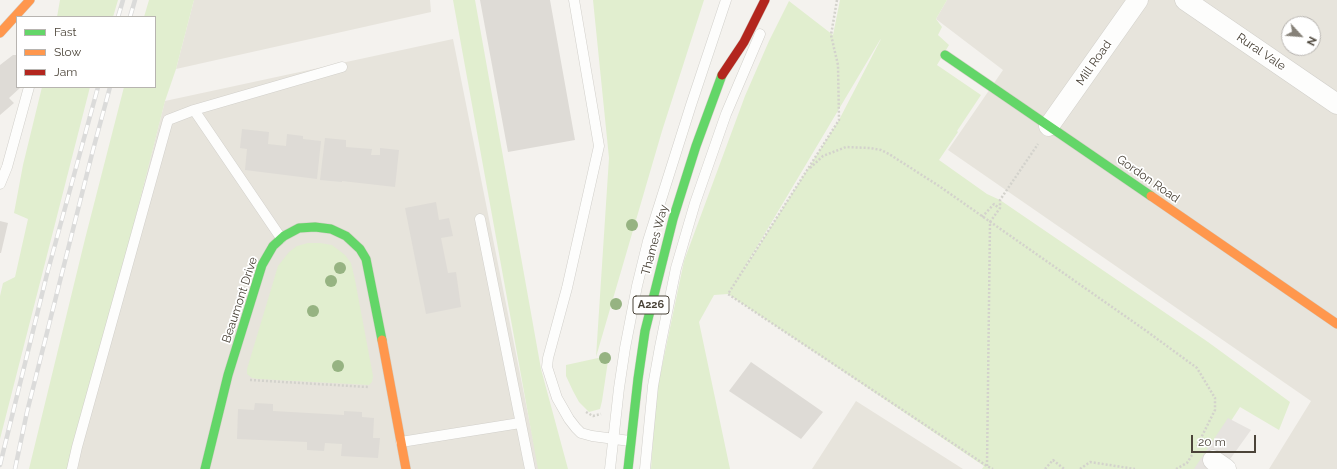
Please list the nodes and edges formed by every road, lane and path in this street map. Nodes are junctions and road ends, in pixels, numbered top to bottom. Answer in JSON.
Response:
{"nodes":[{"id":1,"x":30,"y":0,"type":"edge"},
{"id":2,"x":574,"y":0,"type":"edge"},
{"id":3,"x":726,"y":0,"type":"edge"},
{"id":4,"x":765,"y":0,"type":"edge"},
{"id":5,"x":776,"y":0,"type":"edge"},
{"id":6,"x":837,"y":0,"type":"edge"},
{"id":7,"x":1138,"y":0,"type":"edge"},
{"id":8,"x":1185,"y":0,"type":"edge"},
{"id":9,"x":770,"y":13,"type":"dead end"},
{"id":10,"x":21,"y":16,"type":"edge"},
{"id":11,"x":16,"y":20,"type":"edge"},
{"id":12,"x":764,"y":26,"type":"dead end"},
{"id":13,"x":0,"y":33,"type":"edge"},
{"id":14,"x":726,"y":53,"type":"dead end"},
{"id":15,"x":945,"y":55,"type":"dead end"},
{"id":16,"x":342,"y":67,"type":"dead end"},
{"id":17,"x":724,"y":71,"type":"junction"},
{"id":18,"x":29,"y":88,"type":"edge"},
{"id":19,"x":1337,"y":104,"type":"edge"},
{"id":20,"x":194,"y":110,"type":"junction"},
{"id":21,"x":1050,"y":126,"type":"junction"},
{"id":22,"x":807,"y":171,"type":"junction"},
{"id":23,"x":0,"y":184,"type":"edge"},
{"id":24,"x":1000,"y":208,"type":"junction"},
{"id":25,"x":982,"y":217,"type":"junction"},
{"id":26,"x":480,"y":219,"type":"dead end"},
{"id":27,"x":990,"y":222,"type":"junction"},
{"id":28,"x":281,"y":238,"type":"junction"},
{"id":29,"x":1337,"y":324,"type":"edge"},
{"id":30,"x":246,"y":378,"type":"dead end"},
{"id":31,"x":372,"y":388,"type":"dead end"},
{"id":32,"x":583,"y":409,"type":"dead end"},
{"id":33,"x":605,"y":412,"type":"dead end"},
{"id":34,"x":520,"y":423,"type":"junction"},
{"id":35,"x":613,"y":440,"type":"junction"},
{"id":36,"x":630,"y":441,"type":"junction"},
{"id":37,"x":401,"y":442,"type":"junction"},
{"id":38,"x":987,"y":466,"type":"junction"},
{"id":39,"x":72,"y":469,"type":"edge"},
{"id":40,"x":206,"y":469,"type":"edge"},
{"id":41,"x":406,"y":469,"type":"edge"},
{"id":42,"x":530,"y":469,"type":"edge"},
{"id":43,"x":610,"y":469,"type":"edge"},
{"id":44,"x":628,"y":469,"type":"edge"},
{"id":45,"x":645,"y":469,"type":"edge"},
{"id":46,"x":994,"y":469,"type":"edge"},
{"id":47,"x":1045,"y":469,"type":"edge"},
{"id":48,"x":1064,"y":469,"type":"edge"},
{"id":49,"x":1080,"y":469,"type":"edge"},
{"id":50,"x":1135,"y":469,"type":"edge"},
{"id":51,"x":1176,"y":469,"type":"edge"}],
"edges":[{"from":1,"to":10,"type":"street"},
{"from":2,"to":35,"type":"lane"},
{"from":3,"to":35,"type":"lane"},
{"from":4,"to":17,"type":"street","name":"Thames Way","number":"A226"},
{"from":5,"to":9,"type":"lane"},
{"from":6,"to":22,"type":"path"},
{"from":7,"to":21,"type":"street","name":"Mill Road"},
{"from":8,"to":19,"type":"street","name":"Rural Vale"},
{"from":11,"to":13,"type":"street"},
{"from":12,"to":45,"type":"lane"},
{"from":14,"to":17,"type":"street","name":"Thames Way","number":"A226"},
{"from":15,"to":21,"type":"street","name":"Gordon Road"},
{"from":16,"to":20,"type":"lane"},
{"from":17,"to":36,"type":"street","name":"Thames Way","number":"A226"},
{"from":18,"to":23,"type":"lane"},
{"from":20,"to":28,"type":"lane"},
{"from":20,"to":39,"type":"lane"},
{"from":21,"to":24,"type":"path"},
{"from":21,"to":29,"type":"street","name":"Gordon Road"},
{"from":22,"to":25,"type":"path"},
{"from":22,"to":38,"type":"path"},
{"from":24,"to":25,"type":"path"},
{"from":24,"to":27,"type":"path"},
{"from":25,"to":27,"type":"path"},
{"from":26,"to":34,"type":"lane"},
{"from":27,"to":38,"type":"path"},
{"from":27,"to":51,"type":"path"},
{"from":28,"to":37,"type":"street","name":"Beaumont Drive"},
{"from":28,"to":40,"type":"street","name":"Beaumont Drive"},
{"from":30,"to":31,"type":"path"},
{"from":32,"to":33,"type":"path"},
{"from":34,"to":37,"type":"lane"},
{"from":34,"to":42,"type":"lane"},
{"from":35,"to":36,"type":"lane"},
{"from":35,"to":43,"type":"lane"},
{"from":36,"to":44,"type":"street","name":"Thames Way","number":"A226"},
{"from":37,"to":41,"type":"street","name":"Beaumont Drive"},
{"from":38,"to":46,"type":"path"},
{"from":47,"to":48,"type":"path"},
{"from":49,"to":50,"type":"path"}]}
